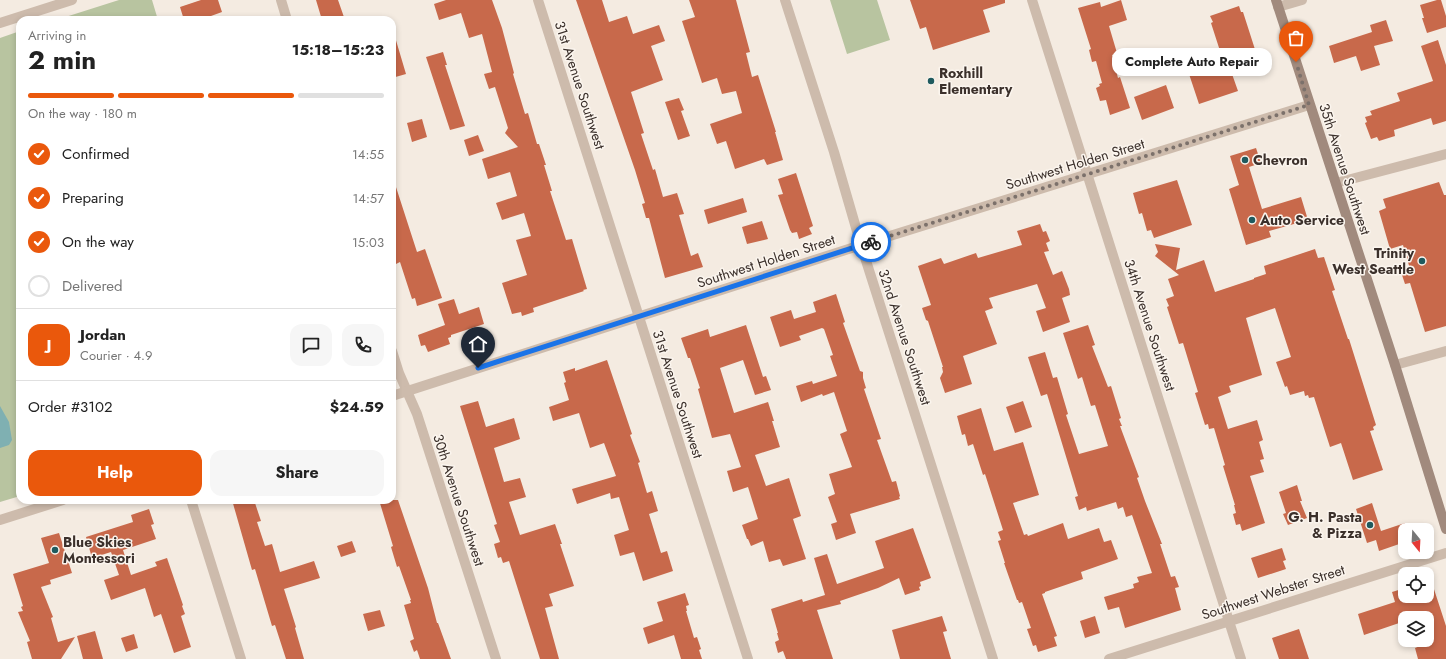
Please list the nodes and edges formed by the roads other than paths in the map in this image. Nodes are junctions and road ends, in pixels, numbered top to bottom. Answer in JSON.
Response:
{"nodes":[{"id":1,"x":72,"y":0,"type":"edge"},
{"id":2,"x":281,"y":0,"type":"edge"},
{"id":3,"x":538,"y":0,"type":"edge"},
{"id":4,"x":785,"y":0,"type":"edge"},
{"id":5,"x":1032,"y":0,"type":"edge"},
{"id":6,"x":1302,"y":0,"type":"edge"},
{"id":7,"x":1277,"y":3,"type":"edge"},
{"id":8,"x":43,"y":4,"type":"edge"},
{"id":9,"x":286,"y":16,"type":"edge"},
{"id":10,"x":0,"y":23,"type":"edge"},
{"id":11,"x":1309,"y":105,"type":"junction"},
{"id":12,"x":1446,"y":154,"type":"edge"},
{"id":13,"x":1088,"y":175,"type":"junction"},
{"id":14,"x":1336,"y":184,"type":"junction"},
{"id":15,"x":861,"y":245,"type":"junction"},
{"id":16,"x":639,"y":317,"type":"junction"},
{"id":17,"x":1446,"y":351,"type":"edge"},
{"id":18,"x":396,"y":364,"type":"edge"},
{"id":19,"x":1395,"y":365,"type":"junction"},
{"id":20,"x":407,"y":391,"type":"junction"},
{"id":21,"x":396,"y":395,"type":"edge"},
{"id":22,"x":50,"y":504,"type":"edge"},
{"id":23,"x":192,"y":504,"type":"edge"},
{"id":24,"x":0,"y":520,"type":"edge"},
{"id":25,"x":1446,"y":529,"type":"edge"},
{"id":26,"x":1446,"y":553,"type":"edge"},
{"id":27,"x":1228,"y":621,"type":"junction"},
{"id":28,"x":241,"y":659,"type":"edge"},
{"id":29,"x":496,"y":659,"type":"edge"},
{"id":30,"x":748,"y":659,"type":"edge"},
{"id":31,"x":993,"y":659,"type":"edge"},
{"id":32,"x":1110,"y":659,"type":"edge"},
{"id":33,"x":1241,"y":659,"type":"edge"}],
"edges":[{"from":1,"to":8,"type":"street"},
{"from":2,"to":9,"type":"street"},
{"from":3,"to":16,"type":"street","name":"31st Avenue Southwest"},
{"from":4,"to":15,"type":"street","name":"32nd Avenue Southwest"},
{"from":5,"to":13,"type":"street","name":"34th Avenue Southwest"},
{"from":6,"to":7,"type":"street"},
{"from":7,"to":11,"type":"main road","name":"35th Avenue Southwest"},
{"from":8,"to":10,"type":"street"},
{"from":11,"to":13,"type":"street","name":"Southwest Holden Street"},
{"from":11,"to":14,"type":"main road","name":"35th Avenue Southwest"},
{"from":12,"to":14,"type":"street"},
{"from":13,"to":15,"type":"street","name":"Southwest Holden Street"},
{"from":13,"to":27,"type":"street","name":"34th Avenue Southwest"},
{"from":14,"to":19,"type":"main road","name":"35th Avenue Southwest"},
{"from":15,"to":16,"type":"street","name":"Southwest Holden Street"},
{"from":15,"to":31,"type":"street","name":"32nd Avenue Southwest"},
{"from":16,"to":20,"type":"street","name":"Southwest Holden Street"},
{"from":16,"to":30,"type":"street","name":"31st Avenue Southwest"},
{"from":17,"to":19,"type":"street"},
{"from":18,"to":20,"type":"street","name":"30th Avenue Southwest"},
{"from":19,"to":25,"type":"main road","name":"35th Avenue Southwest"},
{"from":20,"to":21,"type":"street","name":"Southwest Holden Street"},
{"from":20,"to":29,"type":"street","name":"30th Avenue Southwest"},
{"from":22,"to":24,"type":"street"},
{"from":23,"to":28,"type":"street"},
{"from":26,"to":27,"type":"street","name":"Southwest Webster Street"},
{"from":27,"to":32,"type":"street","name":"Southwest Webster Street"},
{"from":27,"to":33,"type":"street","name":"34th Avenue Southwest"}]}
